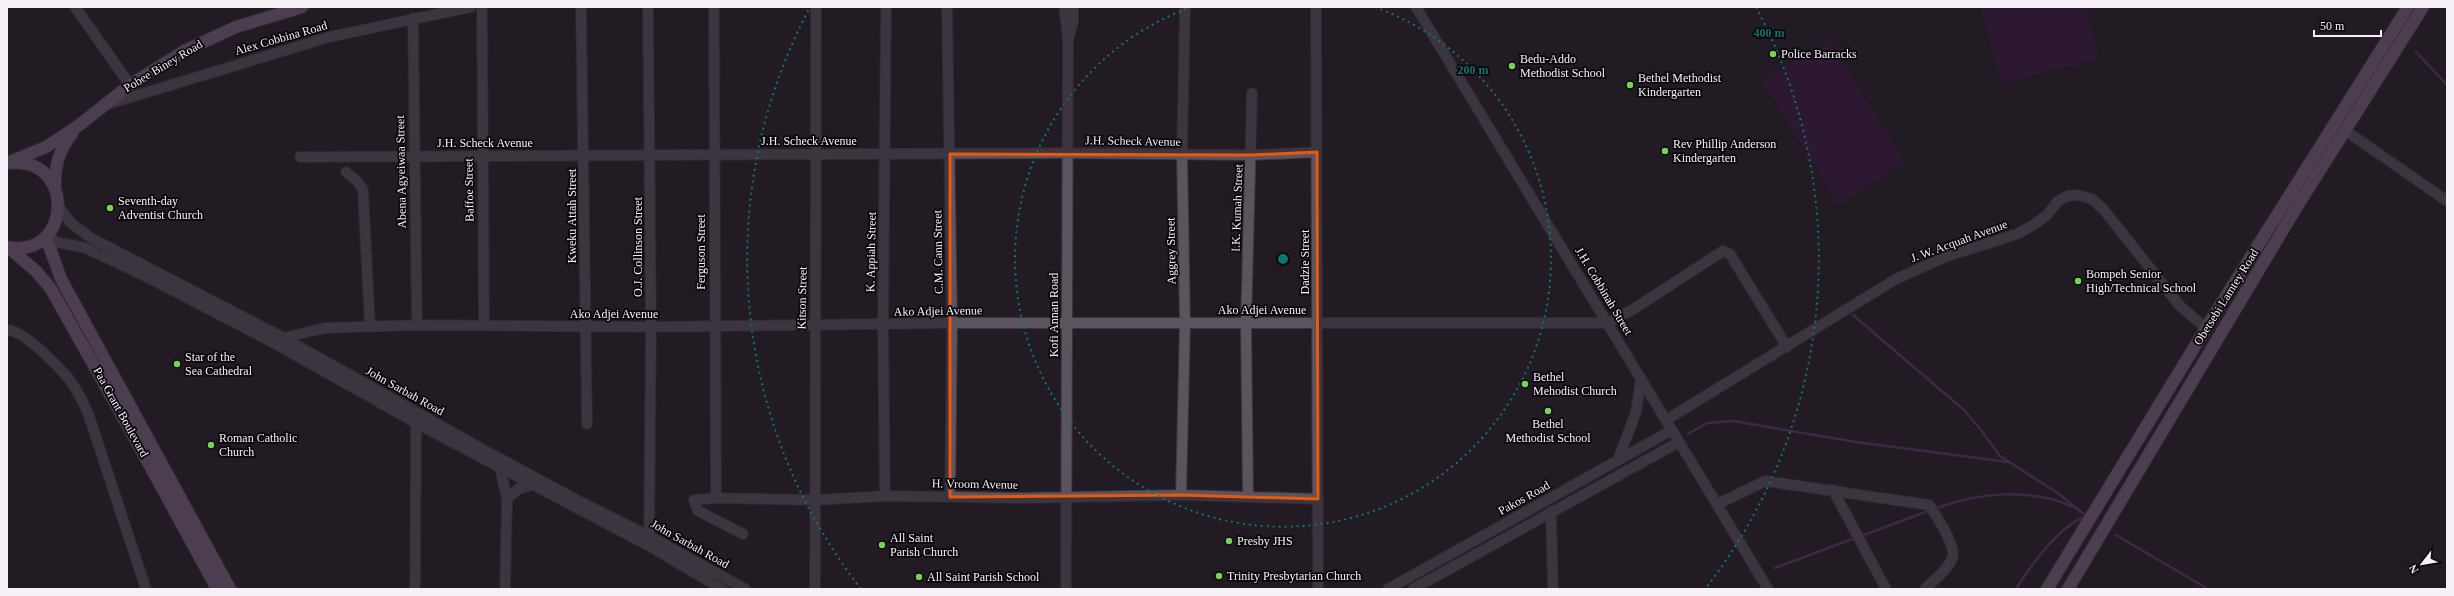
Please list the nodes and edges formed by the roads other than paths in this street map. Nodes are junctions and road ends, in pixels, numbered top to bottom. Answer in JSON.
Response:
{"nodes":[{"id":1,"x":75,"y":7,"type":"edge"},
{"id":2,"x":302,"y":7,"type":"edge"},
{"id":3,"x":471,"y":7,"type":"edge"},
{"id":4,"x":482,"y":7,"type":"edge"},
{"id":5,"x":581,"y":7,"type":"edge"},
{"id":6,"x":648,"y":7,"type":"edge"},
{"id":7,"x":714,"y":7,"type":"edge"},
{"id":8,"x":816,"y":7,"type":"edge"},
{"id":9,"x":886,"y":7,"type":"edge"},
{"id":10,"x":947,"y":7,"type":"edge"},
{"id":11,"x":1064,"y":7,"type":"edge"},
{"id":12,"x":1073,"y":7,"type":"edge"},
{"id":13,"x":1185,"y":7,"type":"edge"},
{"id":14,"x":1316,"y":7,"type":"edge"},
{"id":15,"x":1416,"y":7,"type":"edge"},
{"id":16,"x":2408,"y":7,"type":"edge"},
{"id":17,"x":2423,"y":7,"type":"edge"},
{"id":18,"x":413,"y":18,"type":"junction"},
{"id":19,"x":1068,"y":41,"type":"junction"},
{"id":20,"x":130,"y":85,"type":"junction"},
{"id":21,"x":1252,"y":93,"type":"dead end"},
{"id":22,"x":101,"y":106,"type":"junction"},
{"id":23,"x":78,"y":126,"type":"junction"},
{"id":24,"x":2346,"y":131,"type":"junction"},
{"id":25,"x":1317,"y":152,"type":"junction"},
{"id":26,"x":1067,"y":153,"type":"junction"},
{"id":27,"x":817,"y":154,"type":"junction"},
{"id":28,"x":885,"y":154,"type":"junction"},
{"id":29,"x":950,"y":154,"type":"junction"},
{"id":30,"x":1182,"y":154,"type":"junction"},
{"id":31,"x":585,"y":155,"type":"junction"},
{"id":32,"x":650,"y":155,"type":"junction"},
{"id":33,"x":713,"y":155,"type":"junction"},
{"id":34,"x":1251,"y":155,"type":"junction"},
{"id":35,"x":413,"y":156,"type":"junction"},
{"id":36,"x":482,"y":156,"type":"junction"},
{"id":37,"x":300,"y":157,"type":"dead end"},
{"id":38,"x":7,"y":163,"type":"edge"},
{"id":39,"x":346,"y":172,"type":"dead end"},
{"id":40,"x":55,"y":188,"type":"junction"},
{"id":41,"x":2447,"y":202,"type":"edge"},
{"id":42,"x":59,"y":207,"type":"junction"},
{"id":43,"x":47,"y":236,"type":"junction"},
{"id":44,"x":8,"y":248,"type":"edge"},
{"id":45,"x":1318,"y":322,"type":"junction"},
{"id":46,"x":952,"y":323,"type":"junction"},
{"id":47,"x":1185,"y":323,"type":"junction"},
{"id":48,"x":1608,"y":323,"type":"junction"},
{"id":49,"x":1066,"y":324,"type":"junction"},
{"id":50,"x":1246,"y":324,"type":"junction"},
{"id":51,"x":883,"y":325,"type":"junction"},
{"id":52,"x":417,"y":326,"type":"junction"},
{"id":53,"x":484,"y":326,"type":"junction"},
{"id":54,"x":714,"y":326,"type":"junction"},
{"id":55,"x":814,"y":326,"type":"junction"},
{"id":56,"x":370,"y":327,"type":"junction"},
{"id":57,"x":586,"y":327,"type":"junction"},
{"id":58,"x":651,"y":327,"type":"junction"},
{"id":59,"x":2206,"y":328,"type":"junction"},
{"id":60,"x":7,"y":330,"type":"edge"},
{"id":61,"x":282,"y":337,"type":"junction"},
{"id":62,"x":270,"y":341,"type":"junction"},
{"id":63,"x":1787,"y":347,"type":"junction"},
{"id":64,"x":1641,"y":379,"type":"junction"},
{"id":65,"x":1666,"y":420,"type":"junction"},
{"id":66,"x":416,"y":423,"type":"junction"},
{"id":67,"x":587,"y":424,"type":"dead end"},
{"id":68,"x":1672,"y":430,"type":"junction"},
{"id":69,"x":1679,"y":442,"type":"junction"},
{"id":70,"x":1618,"y":460,"type":"junction"},
{"id":71,"x":500,"y":468,"type":"junction"},
{"id":72,"x":532,"y":485,"type":"junction"},
{"id":73,"x":1833,"y":490,"type":"junction"},
{"id":74,"x":1181,"y":495,"type":"junction"},
{"id":75,"x":885,"y":496,"type":"junction"},
{"id":76,"x":950,"y":496,"type":"junction"},
{"id":77,"x":1067,"y":496,"type":"junction"},
{"id":78,"x":1248,"y":497,"type":"junction"},
{"id":79,"x":716,"y":498,"type":"junction"},
{"id":80,"x":507,"y":499,"type":"junction"},
{"id":81,"x":1318,"y":499,"type":"junction"},
{"id":82,"x":816,"y":500,"type":"junction"},
{"id":83,"x":1718,"y":504,"type":"junction"},
{"id":84,"x":1551,"y":512,"type":"junction"},
{"id":85,"x":743,"y":534,"type":"dead end"},
{"id":86,"x":649,"y":536,"type":"junction"},
{"id":87,"x":146,"y":589,"type":"edge"},
{"id":88,"x":217,"y":589,"type":"edge"},
{"id":89,"x":230,"y":589,"type":"edge"},
{"id":90,"x":415,"y":589,"type":"edge"},
{"id":91,"x":506,"y":589,"type":"edge"},
{"id":92,"x":722,"y":589,"type":"edge"},
{"id":93,"x":745,"y":589,"type":"edge"},
{"id":94,"x":815,"y":589,"type":"edge"},
{"id":95,"x":1066,"y":589,"type":"edge"},
{"id":96,"x":1318,"y":589,"type":"edge"},
{"id":97,"x":1388,"y":589,"type":"edge"},
{"id":98,"x":1413,"y":589,"type":"edge"},
{"id":99,"x":1553,"y":589,"type":"edge"},
{"id":100,"x":1768,"y":589,"type":"edge"},
{"id":101,"x":1886,"y":589,"type":"edge"},
{"id":102,"x":1925,"y":589,"type":"edge"},
{"id":103,"x":2047,"y":589,"type":"edge"},
{"id":104,"x":2068,"y":589,"type":"edge"}],
"edges":[{"from":1,"to":20,"type":"street"},
{"from":2,"to":20,"type":"main road","name":"Pobee Biney Road"},
{"from":3,"to":18,"type":"street","name":"Alex Cobbina Road"},
{"from":4,"to":36,"type":"street","name":"Baffoe Street"},
{"from":5,"to":31,"type":"street","name":"Kweku Attah Street"},
{"from":6,"to":32,"type":"street","name":"O.J. Collinson Street"},
{"from":7,"to":33,"type":"street","name":"Ferguson Street"},
{"from":8,"to":27,"type":"street","name":"Kitson Street"},
{"from":9,"to":28,"type":"street","name":"K. Appiah Street"},
{"from":10,"to":29,"type":"street","name":"C.M. Cann Street"},
{"from":11,"to":19,"type":"street","name":"Kofi Annan Road"},
{"from":12,"to":19,"type":"street","name":"Kofi Annan Road"},
{"from":13,"to":30,"type":"street","name":"Aggrey Street"},
{"from":14,"to":25,"type":"street","name":"Dadzie Street"},
{"from":15,"to":48,"type":"street","name":"J.H. Cobbinah Street"},
{"from":16,"to":59,"type":"main road","name":"Obetsebi Lamtey Road"},
{"from":17,"to":24,"type":"main road","name":"Obetsebi Lamtey Road"},
{"from":18,"to":22,"type":"street","name":"Alex Cobbina Road"},
{"from":18,"to":35,"type":"street","name":"Abena Agyeiwaa Street"},
{"from":19,"to":26,"type":"street","name":"Kofi Annan Road"},
{"from":20,"to":22,"type":"main road","name":"Pobee Biney Road"},
{"from":21,"to":34,"type":"street","name":"I.K. Kumah Street"},
{"from":22,"to":23,"type":"main road","name":"Pobee Biney Road"},
{"from":23,"to":38,"type":"main road"},
{"from":23,"to":40,"type":"main road"},
{"from":24,"to":41,"type":"street"},
{"from":24,"to":104,"type":"main road","name":"Obetsebi Lamtey Road"},
{"from":25,"to":34,"type":"street","name":"J.H. Scheck Avenue"},
{"from":25,"to":45,"type":"street","name":"Dadzie Street"},
{"from":26,"to":29,"type":"street","name":"J.H. Scheck Avenue"},
{"from":26,"to":30,"type":"street","name":"J.H. Scheck Avenue"},
{"from":26,"to":49,"type":"street","name":"Kofi Annan Road"},
{"from":27,"to":28,"type":"street","name":"J.H. Scheck Avenue"},
{"from":27,"to":33,"type":"street","name":"J.H. Scheck Avenue"},
{"from":27,"to":55,"type":"street","name":"Kitson Street"},
{"from":28,"to":29,"type":"street","name":"J.H. Scheck Avenue"},
{"from":28,"to":51,"type":"street","name":"K. Appiah Street"},
{"from":29,"to":46,"type":"street","name":"C.M. Cann Street"},
{"from":30,"to":34,"type":"street","name":"J.H. Scheck Avenue"},
{"from":30,"to":47,"type":"street","name":"Aggrey Street"},
{"from":31,"to":32,"type":"street","name":"J.H. Scheck Avenue"},
{"from":31,"to":36,"type":"street","name":"J.H. Scheck Avenue"},
{"from":31,"to":57,"type":"street","name":"Kweku Attah Street"},
{"from":32,"to":33,"type":"street","name":"J.H. Scheck Avenue"},
{"from":32,"to":58,"type":"street","name":"O.J. Collinson Street"},
{"from":33,"to":54,"type":"street","name":"Ferguson Street"},
{"from":34,"to":50,"type":"street","name":"I.K. Kumah Street"},
{"from":35,"to":36,"type":"street","name":"J.H. Scheck Avenue"},
{"from":35,"to":37,"type":"street","name":"J.H. Scheck Avenue"},
{"from":35,"to":52,"type":"street","name":"Abena Agyeiwaa Street"},
{"from":36,"to":53,"type":"street","name":"Baffoe Street"},
{"from":38,"to":40,"type":"main road"},
{"from":39,"to":56,"type":"street"},
{"from":40,"to":42,"type":"main road"},
{"from":42,"to":43,"type":"main road"},
{"from":42,"to":61,"type":"street","name":"John Sarbah Road"},
{"from":43,"to":44,"type":"main road"},
{"from":43,"to":62,"type":"street","name":"John Sarbah Road"},
{"from":43,"to":89,"type":"main road","name":"Paa Grant Boulevard"},
{"from":44,"to":88,"type":"main road","name":"Paa Grant Boulevard"},
{"from":45,"to":48,"type":"street","name":"Ako Adjei Avenue"},
{"from":45,"to":50,"type":"street","name":"Ako Adjei Avenue"},
{"from":45,"to":81,"type":"street","name":"Dadzie Street"},
{"from":46,"to":49,"type":"street","name":"Ako Adjei Avenue"},
{"from":46,"to":51,"type":"street","name":"Ako Adjei Avenue"},
{"from":46,"to":76,"type":"street","name":"C.M. Cann Street"},
{"from":47,"to":49,"type":"street","name":"Ako Adjei Avenue"},
{"from":47,"to":50,"type":"street","name":"Ako Adjei Avenue"},
{"from":47,"to":74,"type":"street","name":"Aggrey Street"},
{"from":48,"to":63,"type":"street"},
{"from":48,"to":64,"type":"street","name":"J.H. Cobbinah Street"},
{"from":49,"to":77,"type":"street","name":"Kofi Annan Road"},
{"from":50,"to":78,"type":"street","name":"I.K. Kumah Street"},
{"from":51,"to":55,"type":"street","name":"Ako Adjei Avenue"},
{"from":51,"to":75,"type":"street","name":"K. Appiah Street"},
{"from":52,"to":53,"type":"street","name":"Ako Adjei Avenue"},
{"from":52,"to":56,"type":"street","name":"Ako Adjei Avenue"},
{"from":53,"to":57,"type":"street","name":"Ako Adjei Avenue"},
{"from":54,"to":55,"type":"street","name":"Ako Adjei Avenue"},
{"from":54,"to":58,"type":"street","name":"Ako Adjei Avenue"},
{"from":54,"to":79,"type":"street","name":"Ferguson Street"},
{"from":55,"to":82,"type":"street","name":"Kitson Street"},
{"from":56,"to":61,"type":"street","name":"Ako Adjei Avenue"},
{"from":57,"to":58,"type":"street","name":"Ako Adjei Avenue"},
{"from":57,"to":67,"type":"street","name":"Kweku Attah Street"},
{"from":58,"to":86,"type":"street","name":"O.J. Collinson Street"},
{"from":59,"to":63,"type":"street","name":"J. W. Acquah Avenue"},
{"from":59,"to":103,"type":"main road","name":"Obetsebi Lamtey Road"},
{"from":60,"to":87,"type":"street"},
{"from":61,"to":62,"type":"street","name":"Ako Adjei Avenue"},
{"from":61,"to":86,"type":"street","name":"John Sarbah Road"},
{"from":62,"to":66,"type":"street","name":"John Sarbah Road"},
{"from":63,"to":65,"type":"street","name":"J. W. Acquah Avenue"},
{"from":64,"to":65,"type":"street","name":"J.H. Cobbinah Street"},
{"from":64,"to":70,"type":"street"},
{"from":65,"to":68,"type":"street","name":"J.H. Cobbinah Street"},
{"from":66,"to":71,"type":"street","name":"John Sarbah Road"},
{"from":66,"to":90,"type":"street"},
{"from":68,"to":69,"type":"street","name":"J.H. Cobbinah Street"},
{"from":68,"to":70,"type":"street","name":"Pakos Road"},
{"from":69,"to":83,"type":"street","name":"J.H. Cobbinah Street"},
{"from":69,"to":84,"type":"street"},
{"from":70,"to":97,"type":"street","name":"Pakos Road"},
{"from":71,"to":72,"type":"street","name":"John Sarbah Road"},
{"from":71,"to":80,"type":"street"},
{"from":72,"to":80,"type":"street"},
{"from":72,"to":92,"type":"street","name":"John Sarbah Road"},
{"from":73,"to":83,"type":"street"},
{"from":73,"to":101,"type":"street"},
{"from":73,"to":102,"type":"street"},
{"from":74,"to":77,"type":"street","name":"H. Vroom Avenue"},
{"from":74,"to":78,"type":"street","name":"H. Vroom Avenue"},
{"from":75,"to":76,"type":"street","name":"H. Vroom Avenue"},
{"from":75,"to":82,"type":"street","name":"H. Vroom Avenue"},
{"from":76,"to":77,"type":"street","name":"H. Vroom Avenue"},
{"from":77,"to":95,"type":"street","name":"Kofi Annan Road"},
{"from":78,"to":81,"type":"street","name":"H. Vroom Avenue"},
{"from":79,"to":82,"type":"street","name":"H. Vroom Avenue"},
{"from":79,"to":85,"type":"street","name":"H. Vroom Avenue"},
{"from":80,"to":91,"type":"street"},
{"from":81,"to":96,"type":"street","name":"Dadzie Street"},
{"from":82,"to":94,"type":"street","name":"Kitson Street"},
{"from":83,"to":100,"type":"street","name":"J.H. Cobbinah Street"},
{"from":84,"to":98,"type":"street"},
{"from":84,"to":99,"type":"street"},
{"from":86,"to":93,"type":"street","name":"John Sarbah Road"}]}
